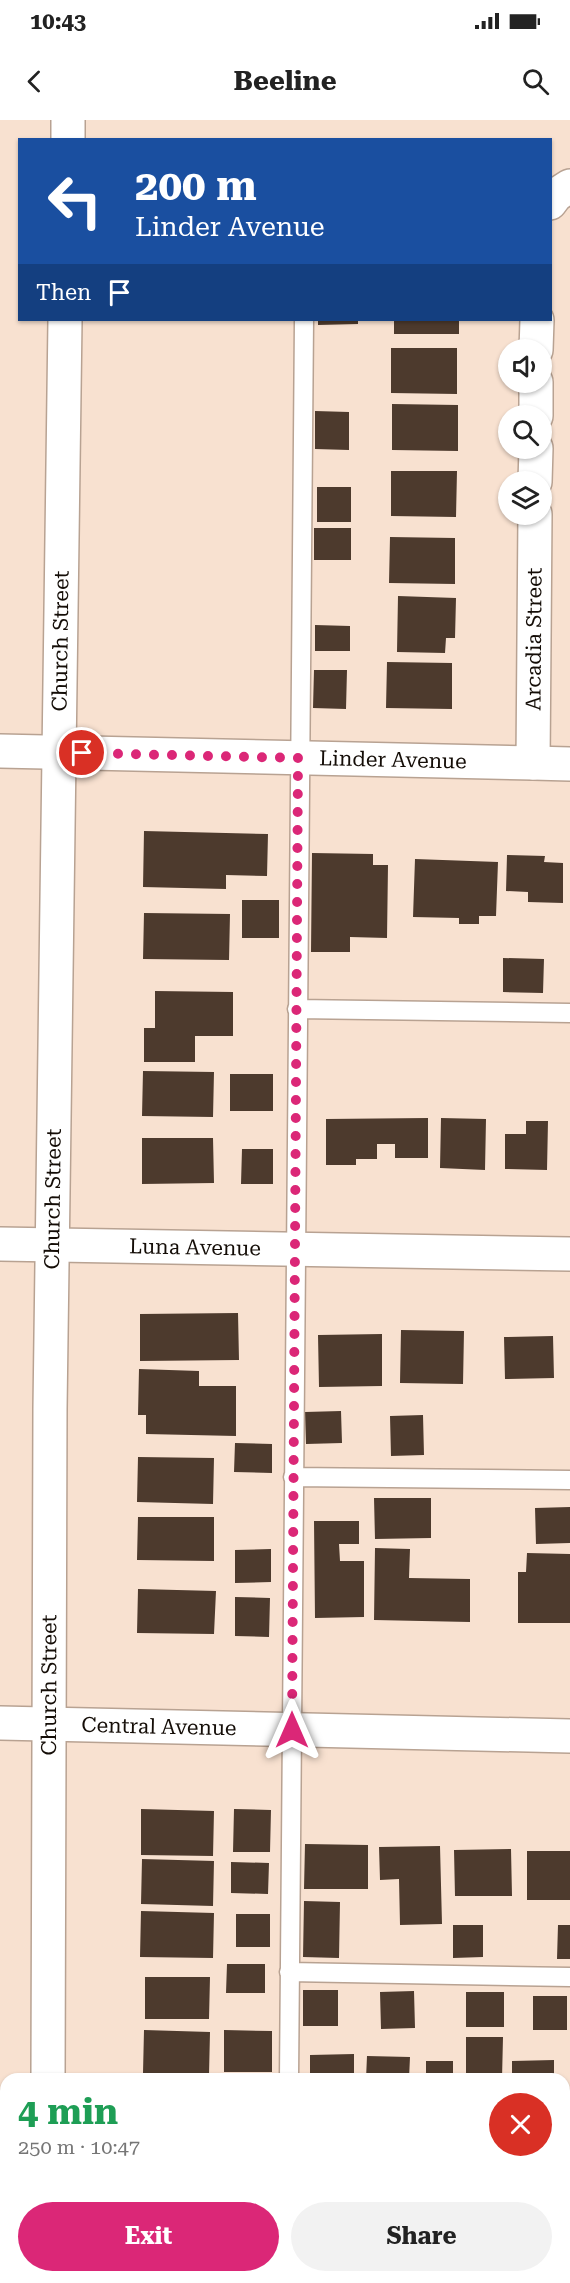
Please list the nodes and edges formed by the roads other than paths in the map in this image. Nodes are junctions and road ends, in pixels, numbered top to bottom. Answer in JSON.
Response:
{"nodes":[{"id":1,"x":68,"y":120,"type":"edge"},
{"id":2,"x":68,"y":138,"type":"edge"},
{"id":3,"x":65,"y":321,"type":"edge"},
{"id":4,"x":304,"y":321,"type":"edge"},
{"id":5,"x":537,"y":321,"type":"edge"},
{"id":6,"x":536,"y":339,"type":"edge"},
{"id":7,"x":535,"y":525,"type":"edge"},
{"id":8,"x":0,"y":751,"type":"edge"},
{"id":9,"x":58,"y":753,"type":"junction"},
{"id":10,"x":298,"y":758,"type":"junction"},
{"id":11,"x":534,"y":763,"type":"junction"},
{"id":12,"x":570,"y":764,"type":"edge"},
{"id":13,"x":297,"y":1009,"type":"junction"},
{"id":14,"x":570,"y":1013,"type":"edge"},
{"id":15,"x":0,"y":1244,"type":"edge"},
{"id":16,"x":52,"y":1245,"type":"junction"},
{"id":17,"x":294,"y":1249,"type":"junction"},
{"id":18,"x":570,"y":1254,"type":"edge"},
{"id":19,"x":292,"y":1477,"type":"junction"},
{"id":20,"x":570,"y":1480,"type":"edge"},
{"id":21,"x":0,"y":1723,"type":"edge"},
{"id":22,"x":48,"y":1724,"type":"junction"},
{"id":23,"x":292,"y":1730,"type":"junction"},
{"id":24,"x":570,"y":1736,"type":"edge"},
{"id":25,"x":289,"y":1972,"type":"junction"},
{"id":26,"x":570,"y":1977,"type":"edge"},
{"id":27,"x":48,"y":2073,"type":"edge"},
{"id":28,"x":289,"y":2073,"type":"edge"}],
"edges":[{"from":1,"to":2,"type":"street"},
{"from":3,"to":9,"type":"street","name":"Church Street"},
{"from":4,"to":10,"type":"lane"},
{"from":5,"to":6,"type":"street"},
{"from":7,"to":11,"type":"street","name":"Arcadia Street"},
{"from":8,"to":9,"type":"street","name":"Linder Avenue"},
{"from":9,"to":10,"type":"street","name":"Linder Avenue"},
{"from":9,"to":16,"type":"street","name":"Church Street"},
{"from":10,"to":11,"type":"street","name":"Linder Avenue"},
{"from":10,"to":13,"type":"lane"},
{"from":11,"to":12,"type":"street","name":"Linder Avenue"},
{"from":13,"to":14,"type":"lane"},
{"from":13,"to":17,"type":"lane"},
{"from":15,"to":16,"type":"street","name":"Luna Avenue"},
{"from":16,"to":17,"type":"street","name":"Luna Avenue"},
{"from":16,"to":22,"type":"street","name":"Church Street"},
{"from":17,"to":18,"type":"street","name":"Luna Avenue"},
{"from":17,"to":19,"type":"lane"},
{"from":19,"to":20,"type":"lane"},
{"from":19,"to":23,"type":"lane"},
{"from":21,"to":22,"type":"street","name":"Central Avenue"},
{"from":22,"to":23,"type":"street","name":"Central Avenue"},
{"from":22,"to":27,"type":"street","name":"Church Street"},
{"from":23,"to":24,"type":"street","name":"Central Avenue"},
{"from":23,"to":25,"type":"lane"},
{"from":25,"to":26,"type":"lane"},
{"from":25,"to":28,"type":"lane"}]}
